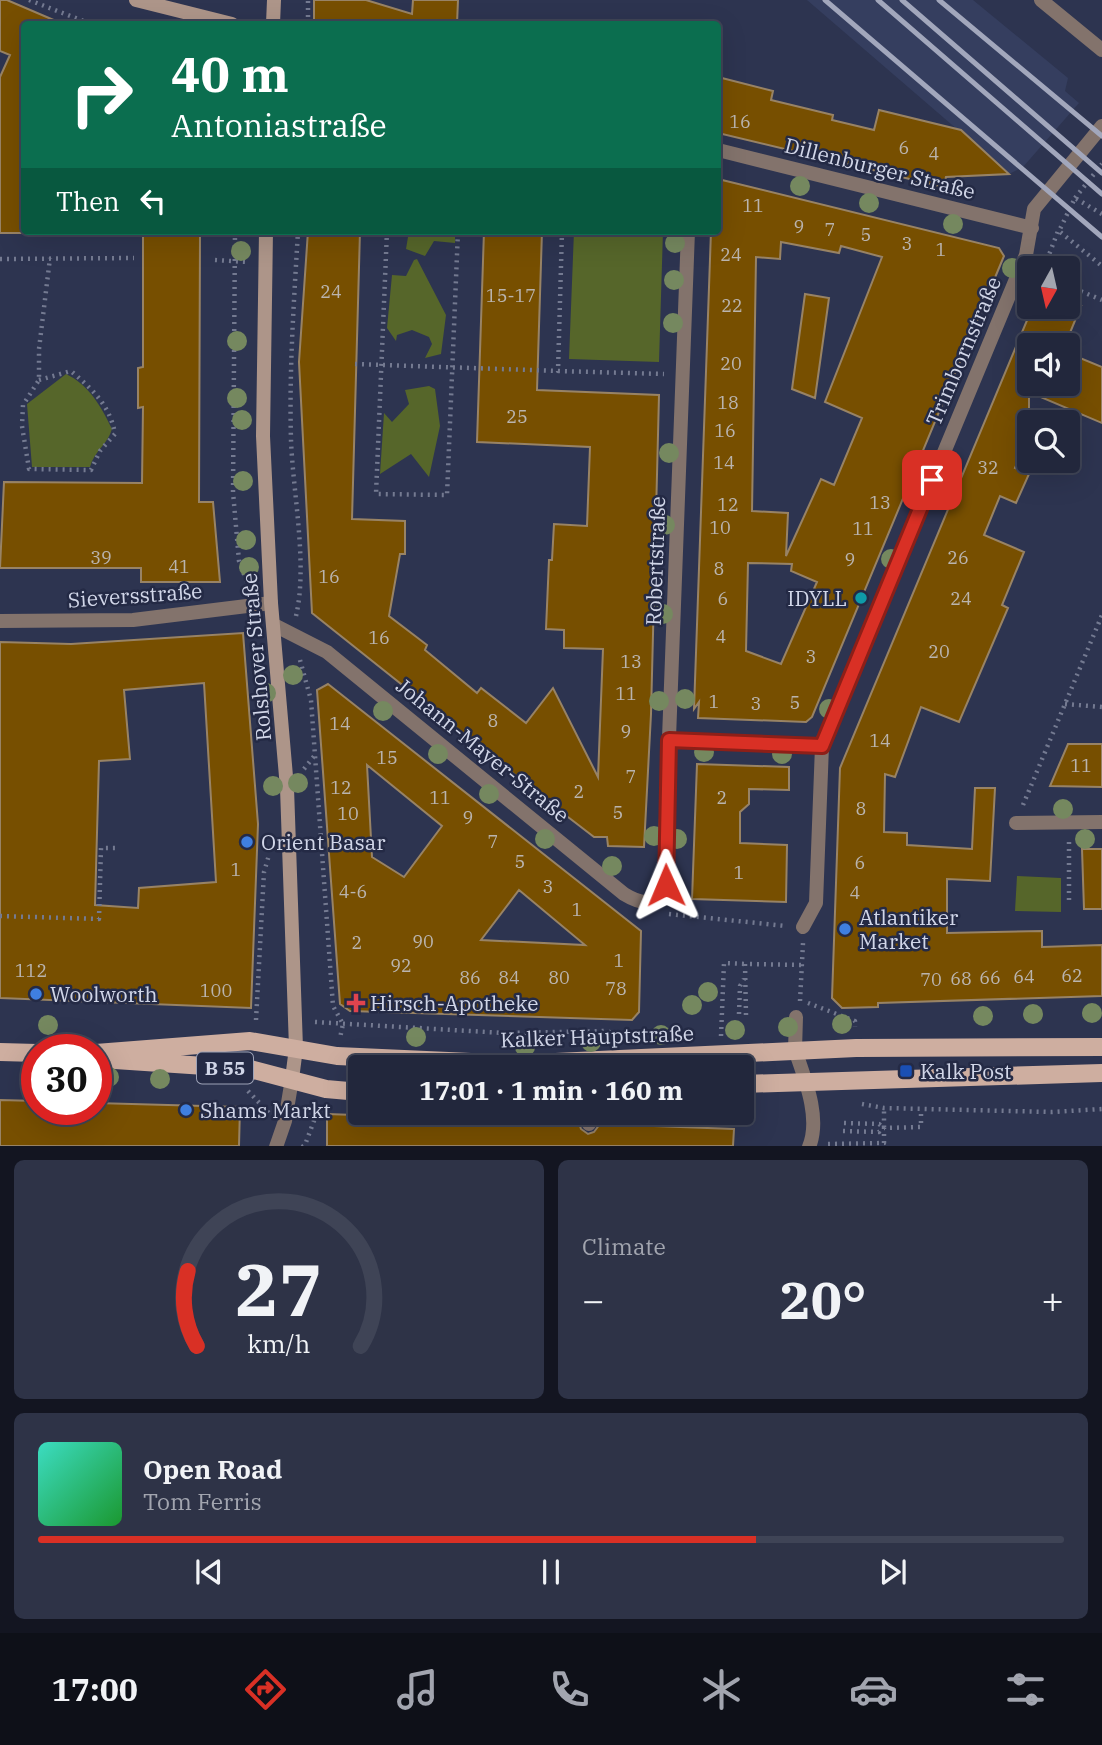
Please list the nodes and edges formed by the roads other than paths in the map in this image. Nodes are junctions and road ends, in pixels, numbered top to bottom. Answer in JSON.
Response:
{"nodes":[{"id":1,"x":136,"y":0,"type":"edge"},
{"id":2,"x":274,"y":0,"type":"edge"},
{"id":3,"x":1041,"y":0,"type":"edge"},
{"id":4,"x":220,"y":21,"type":"edge"},
{"id":5,"x":273,"y":21,"type":"edge"},
{"id":6,"x":1102,"y":50,"type":"edge"},
{"id":7,"x":1102,"y":126,"type":"edge"},
{"id":8,"x":721,"y":150,"type":"edge"},
{"id":9,"x":1031,"y":228,"type":"junction"},
{"id":10,"x":266,"y":235,"type":"edge"},
{"id":11,"x":688,"y":235,"type":"edge"},
{"id":12,"x":271,"y":603,"type":"junction"},
{"id":13,"x":0,"y":621,"type":"edge"},
{"id":14,"x":274,"y":625,"type":"junction"},
{"id":15,"x":669,"y":740,"type":"junction"},
{"id":16,"x":822,"y":746,"type":"junction"},
{"id":17,"x":1102,"y":822,"type":"edge"},
{"id":18,"x":1016,"y":823,"type":"road end"},
{"id":19,"x":662,"y":892,"type":"joint"},
{"id":20,"x":803,"y":928,"type":"road end"},
{"id":21,"x":796,"y":1017,"type":"dead end"},
{"id":22,"x":1102,"y":1047,"type":"edge"},
{"id":23,"x":296,"y":1048,"type":"junction"},
{"id":24,"x":795,"y":1050,"type":"junction"},
{"id":25,"x":0,"y":1052,"type":"edge"},
{"id":26,"x":21,"y":1053,"type":"edge"},
{"id":27,"x":112,"y":1054,"type":"edge"},
{"id":28,"x":112,"y":1056,"type":"edge"},
{"id":29,"x":1102,"y":1073,"type":"edge"},
{"id":30,"x":292,"y":1079,"type":"junction"},
{"id":31,"x":806,"y":1082,"type":"junction"},
{"id":32,"x":754,"y":1084,"type":"edge"},
{"id":33,"x":348,"y":1092,"type":"edge"},
{"id":34,"x":809,"y":1145,"type":"edge"},
{"id":35,"x":276,"y":1146,"type":"edge"}],
"edges":[{"from":1,"to":4,"type":"street"},
{"from":2,"to":5,"type":"street"},
{"from":3,"to":6,"type":"street"},
{"from":7,"to":9,"type":"street","name":"Trimbornstraße"},
{"from":8,"to":9,"type":"street","name":"Dillenburger Straße"},
{"from":9,"to":16,"type":"street","name":"Trimbornstraße"},
{"from":10,"to":12,"type":"street","name":"Rolshover Straße"},
{"from":11,"to":15,"type":"street","name":"Robertstraße"},
{"from":12,"to":13,"type":"street","name":"Sieversstraße"},
{"from":12,"to":14,"type":"street","name":"Rolshover Straße"},
{"from":14,"to":19,"type":"street","name":"Johann-Mayer-Straße"},
{"from":14,"to":23,"type":"street","name":"Rolshover Straße"},
{"from":15,"to":16,"type":"street"},
{"from":15,"to":19,"type":"street","name":"Robertstraße"},
{"from":16,"to":20,"type":"street","name":"Trimbornstraße"},
{"from":17,"to":18,"type":"street"},
{"from":21,"to":24,"type":"street"},
{"from":22,"to":24,"type":"main road","name":"Kalker Hauptstraße","number":"B 55"},
{"from":23,"to":24,"type":"main road","name":"Kalker Hauptstraße","number":"B 55"},
{"from":23,"to":27,"type":"main road","name":"Kalker Hauptstraße","number":"B 55"},
{"from":23,"to":30,"type":"street","name":"Rolshover Straße"},
{"from":24,"to":31,"type":"street"},
{"from":25,"to":26,"type":"main road"},
{"from":28,"to":30,"type":"main road","name":"Kalker Hauptstraße","number":"B 55"},
{"from":29,"to":31,"type":"main road"},
{"from":30,"to":33,"type":"main road","name":"Kalker Hauptstraße","number":"B 55"},
{"from":30,"to":35,"type":"street"},
{"from":31,"to":32,"type":"main road"},
{"from":31,"to":34,"type":"street"}]}
